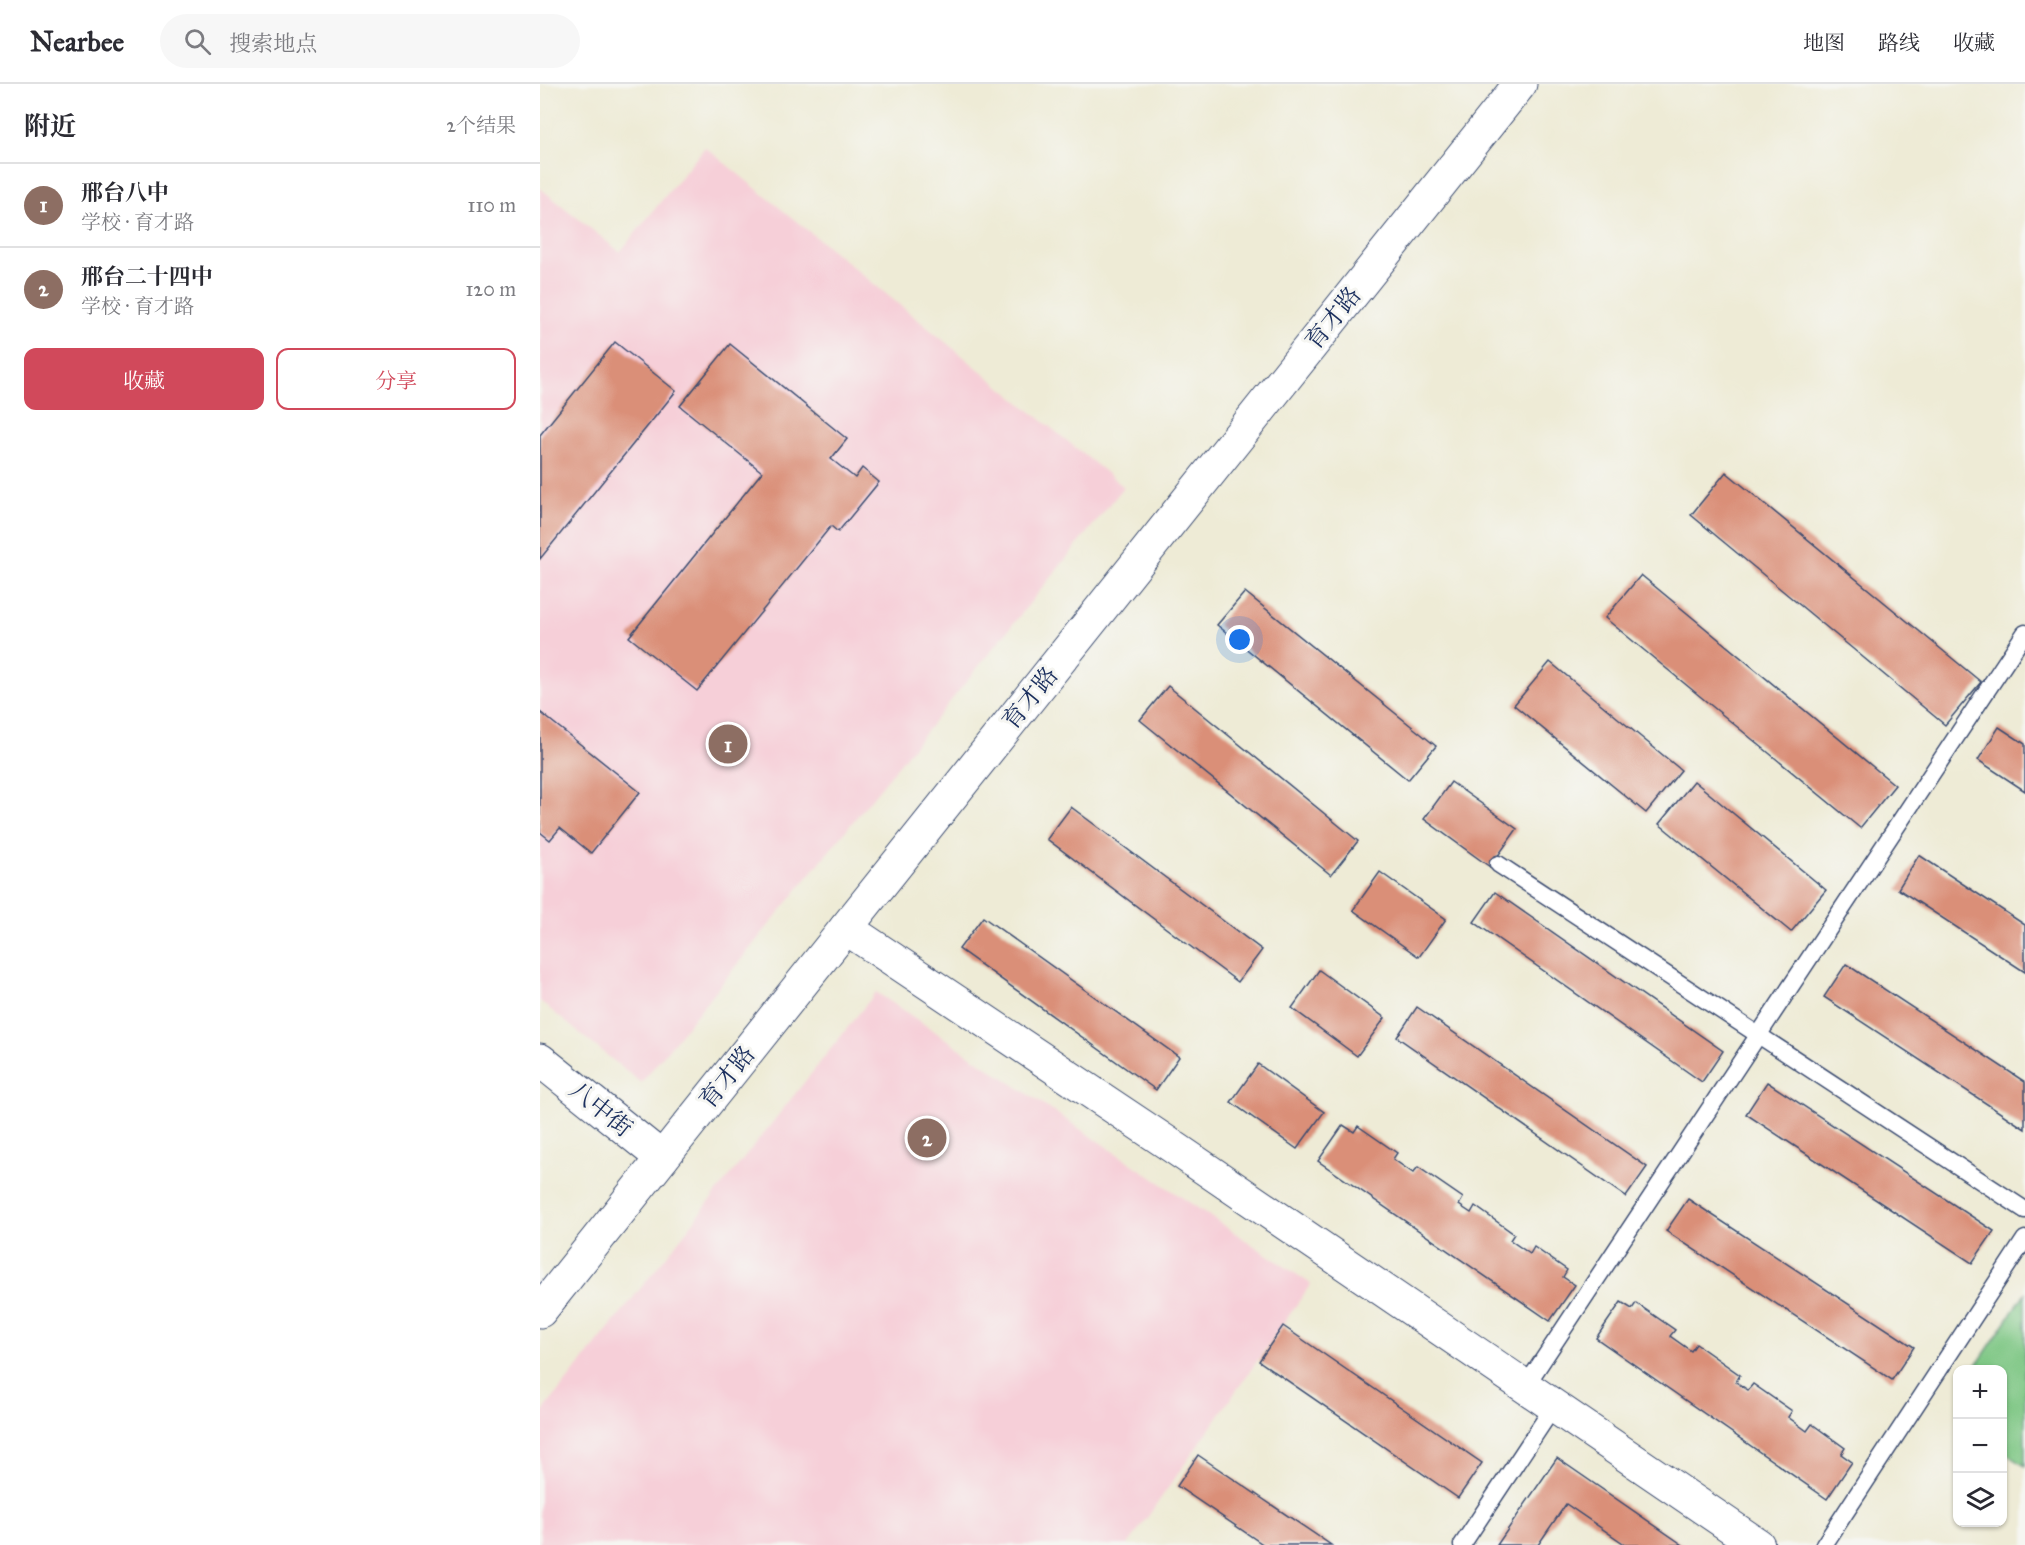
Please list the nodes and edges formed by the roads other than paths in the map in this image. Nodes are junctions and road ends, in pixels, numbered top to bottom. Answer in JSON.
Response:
{"nodes":[{"id":1,"x":1520,"y":84,"type":"edge"},
{"id":2,"x":2025,"y":633,"type":"edge"},
{"id":3,"x":1498,"y":864,"type":"dead end"},
{"id":4,"x":846,"y":928,"type":"junction"},
{"id":5,"x":1759,"y":1035,"type":"junction"},
{"id":6,"x":540,"y":1060,"type":"edge"},
{"id":7,"x":662,"y":1158,"type":"junction"},
{"id":8,"x":2025,"y":1210,"type":"edge"},
{"id":9,"x":2025,"y":1239,"type":"edge"},
{"id":10,"x":540,"y":1311,"type":"edge"},
{"id":11,"x":1525,"y":1387,"type":"junction"},
{"id":12,"x":1554,"y":1406,"type":"junction"},
{"id":13,"x":1462,"y":1545,"type":"edge"},
{"id":14,"x":1758,"y":1545,"type":"edge"},
{"id":15,"x":1824,"y":1545,"type":"edge"}],
"edges":[{"from":1,"to":4,"type":"street","name":"育才路"},
{"from":2,"to":5,"type":"lane"},
{"from":3,"to":5,"type":"lane"},
{"from":4,"to":7,"type":"street","name":"育才路"},
{"from":4,"to":11,"type":"street"},
{"from":5,"to":8,"type":"lane"},
{"from":5,"to":11,"type":"lane"},
{"from":6,"to":7,"type":"street","name":"八中街"},
{"from":7,"to":10,"type":"street","name":"育才路"},
{"from":9,"to":15,"type":"lane"},
{"from":11,"to":12,"type":"street"},
{"from":12,"to":13,"type":"lane"},
{"from":12,"to":14,"type":"street"}]}
